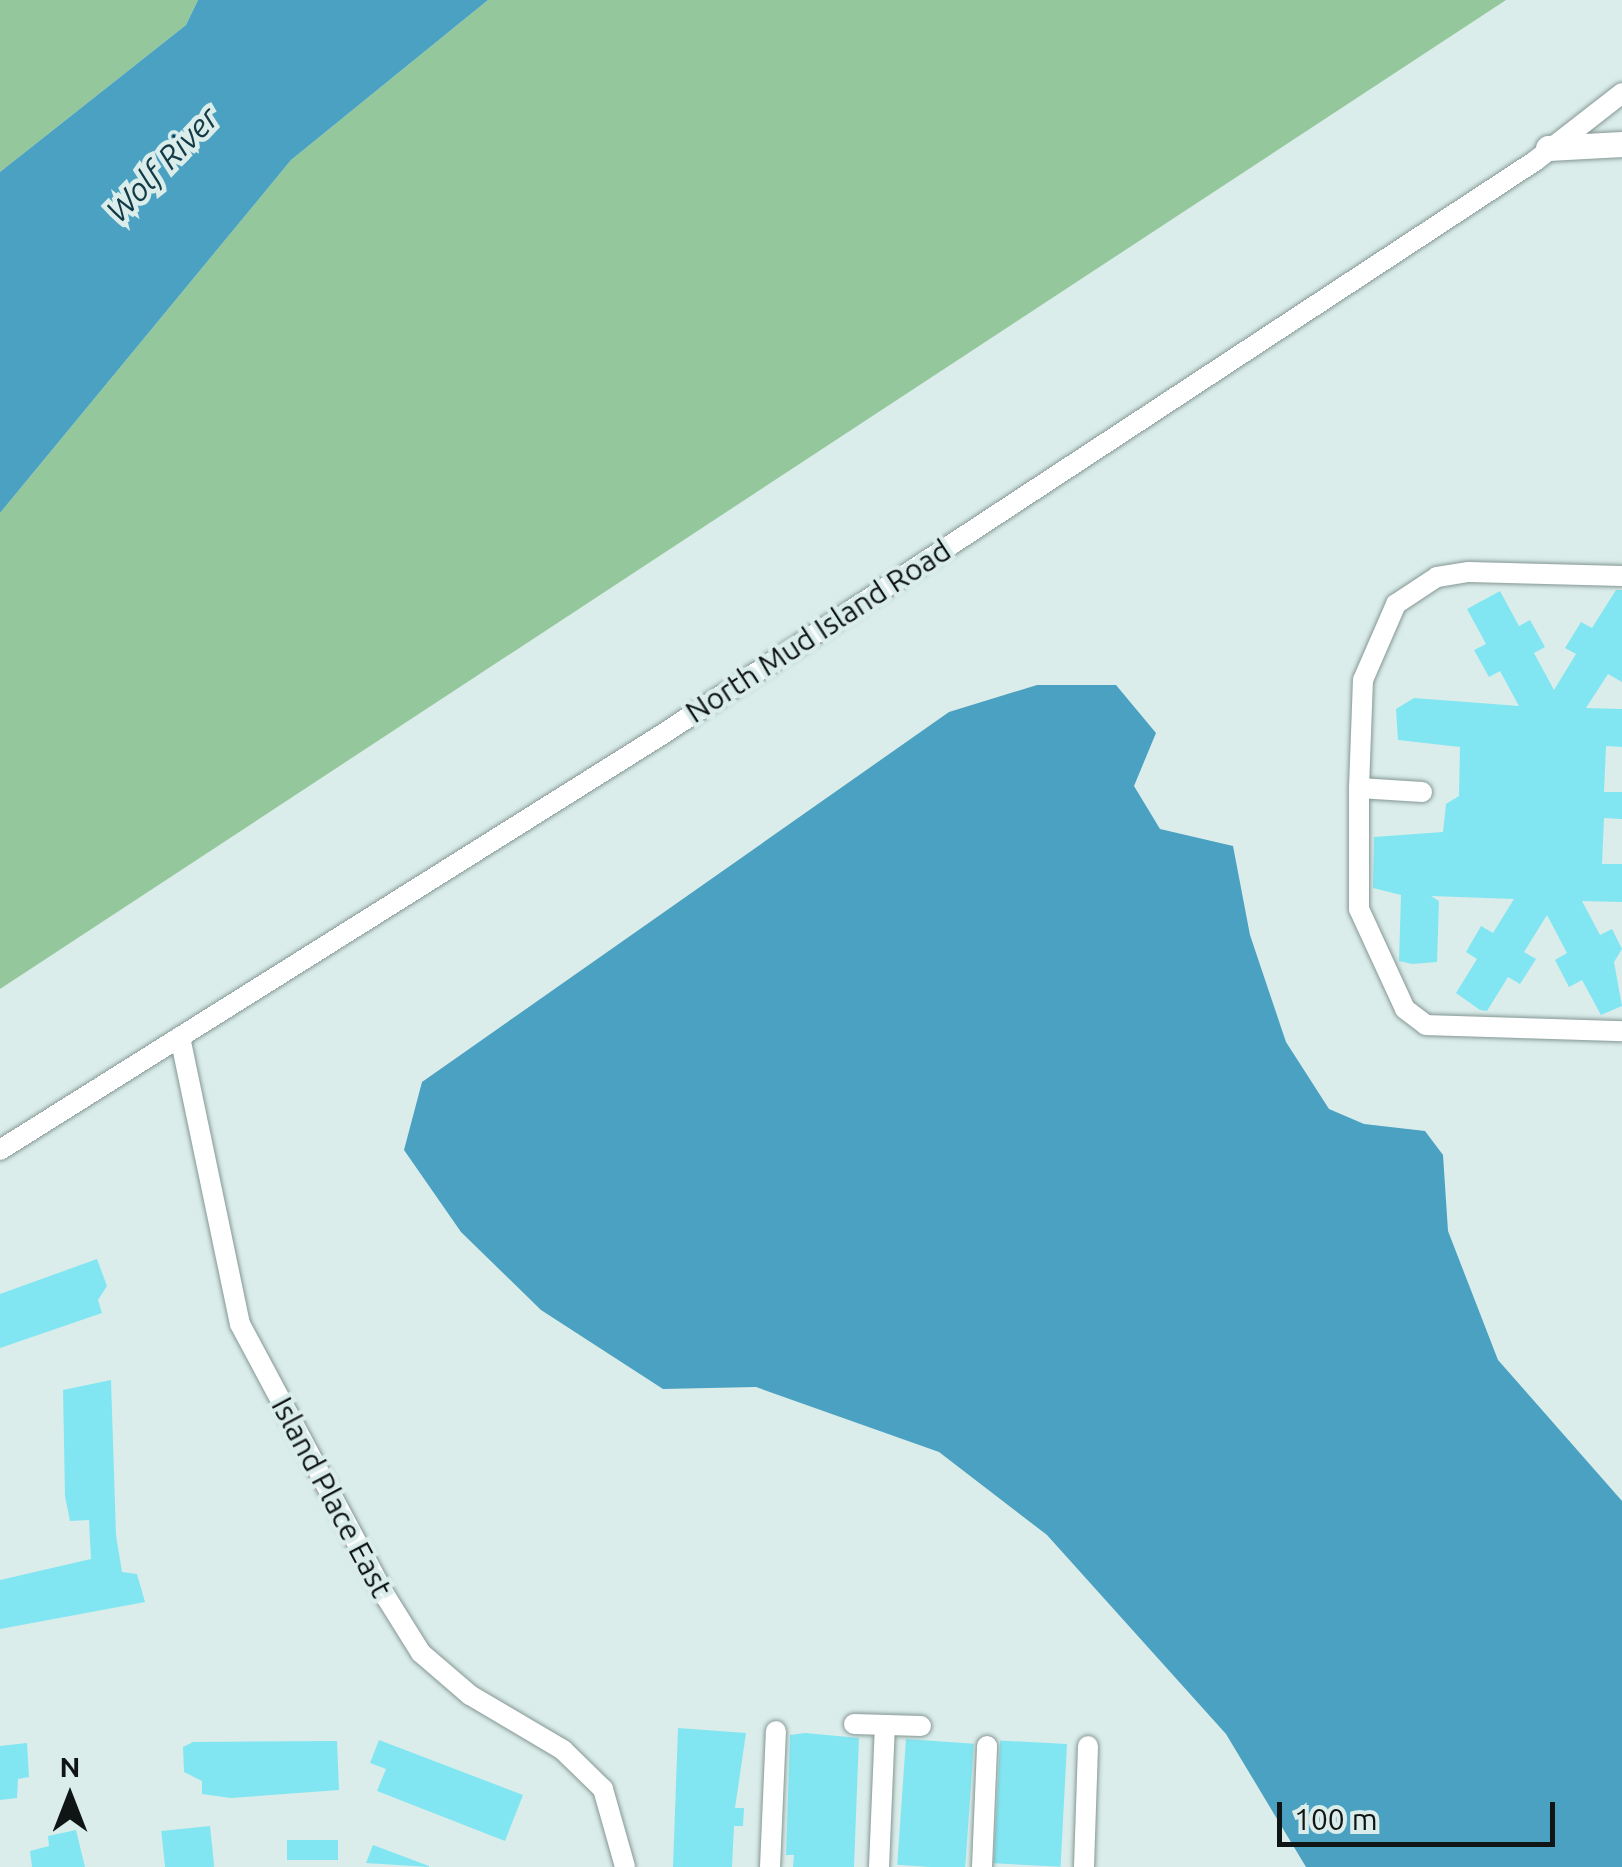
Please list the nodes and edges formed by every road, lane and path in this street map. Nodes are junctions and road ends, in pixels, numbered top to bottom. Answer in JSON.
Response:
{"nodes":[{"id":1,"x":1622,"y":92,"type":"edge"},
{"id":2,"x":1622,"y":144,"type":"edge"},
{"id":3,"x":1548,"y":148,"type":"junction"},
{"id":4,"x":1622,"y":576,"type":"edge"},
{"id":5,"x":1359,"y":788,"type":"junction"},
{"id":6,"x":1422,"y":792,"type":"dead end"},
{"id":7,"x":1622,"y":1031,"type":"edge"},
{"id":8,"x":180,"y":1037,"type":"junction"},
{"id":9,"x":0,"y":1150,"type":"edge"},
{"id":10,"x":854,"y":1724,"type":"dead end"},
{"id":11,"x":885,"y":1725,"type":"junction"},
{"id":12,"x":921,"y":1726,"type":"dead end"},
{"id":13,"x":776,"y":1732,"type":"dead end"},
{"id":14,"x":987,"y":1746,"type":"dead end"},
{"id":15,"x":1088,"y":1746,"type":"dead end"},
{"id":16,"x":625,"y":1867,"type":"edge"},
{"id":17,"x":770,"y":1867,"type":"edge"},
{"id":18,"x":878,"y":1867,"type":"edge"},
{"id":19,"x":982,"y":1867,"type":"edge"},
{"id":20,"x":1084,"y":1867,"type":"edge"}],
"edges":[{"from":1,"to":3,"type":"street","name":"North Mud Island Road"},
{"from":2,"to":3,"type":"main road"},
{"from":3,"to":8,"type":"street","name":"North Mud Island Road"},
{"from":4,"to":5,"type":"street"},
{"from":5,"to":6,"type":"street"},
{"from":5,"to":7,"type":"street"},
{"from":8,"to":9,"type":"street","name":"North Mud Island Road"},
{"from":8,"to":16,"type":"street","name":"Island Place East"},
{"from":10,"to":11,"type":"street"},
{"from":11,"to":12,"type":"street"},
{"from":11,"to":18,"type":"street"},
{"from":13,"to":17,"type":"street"},
{"from":14,"to":19,"type":"street"},
{"from":15,"to":20,"type":"street"}]}
